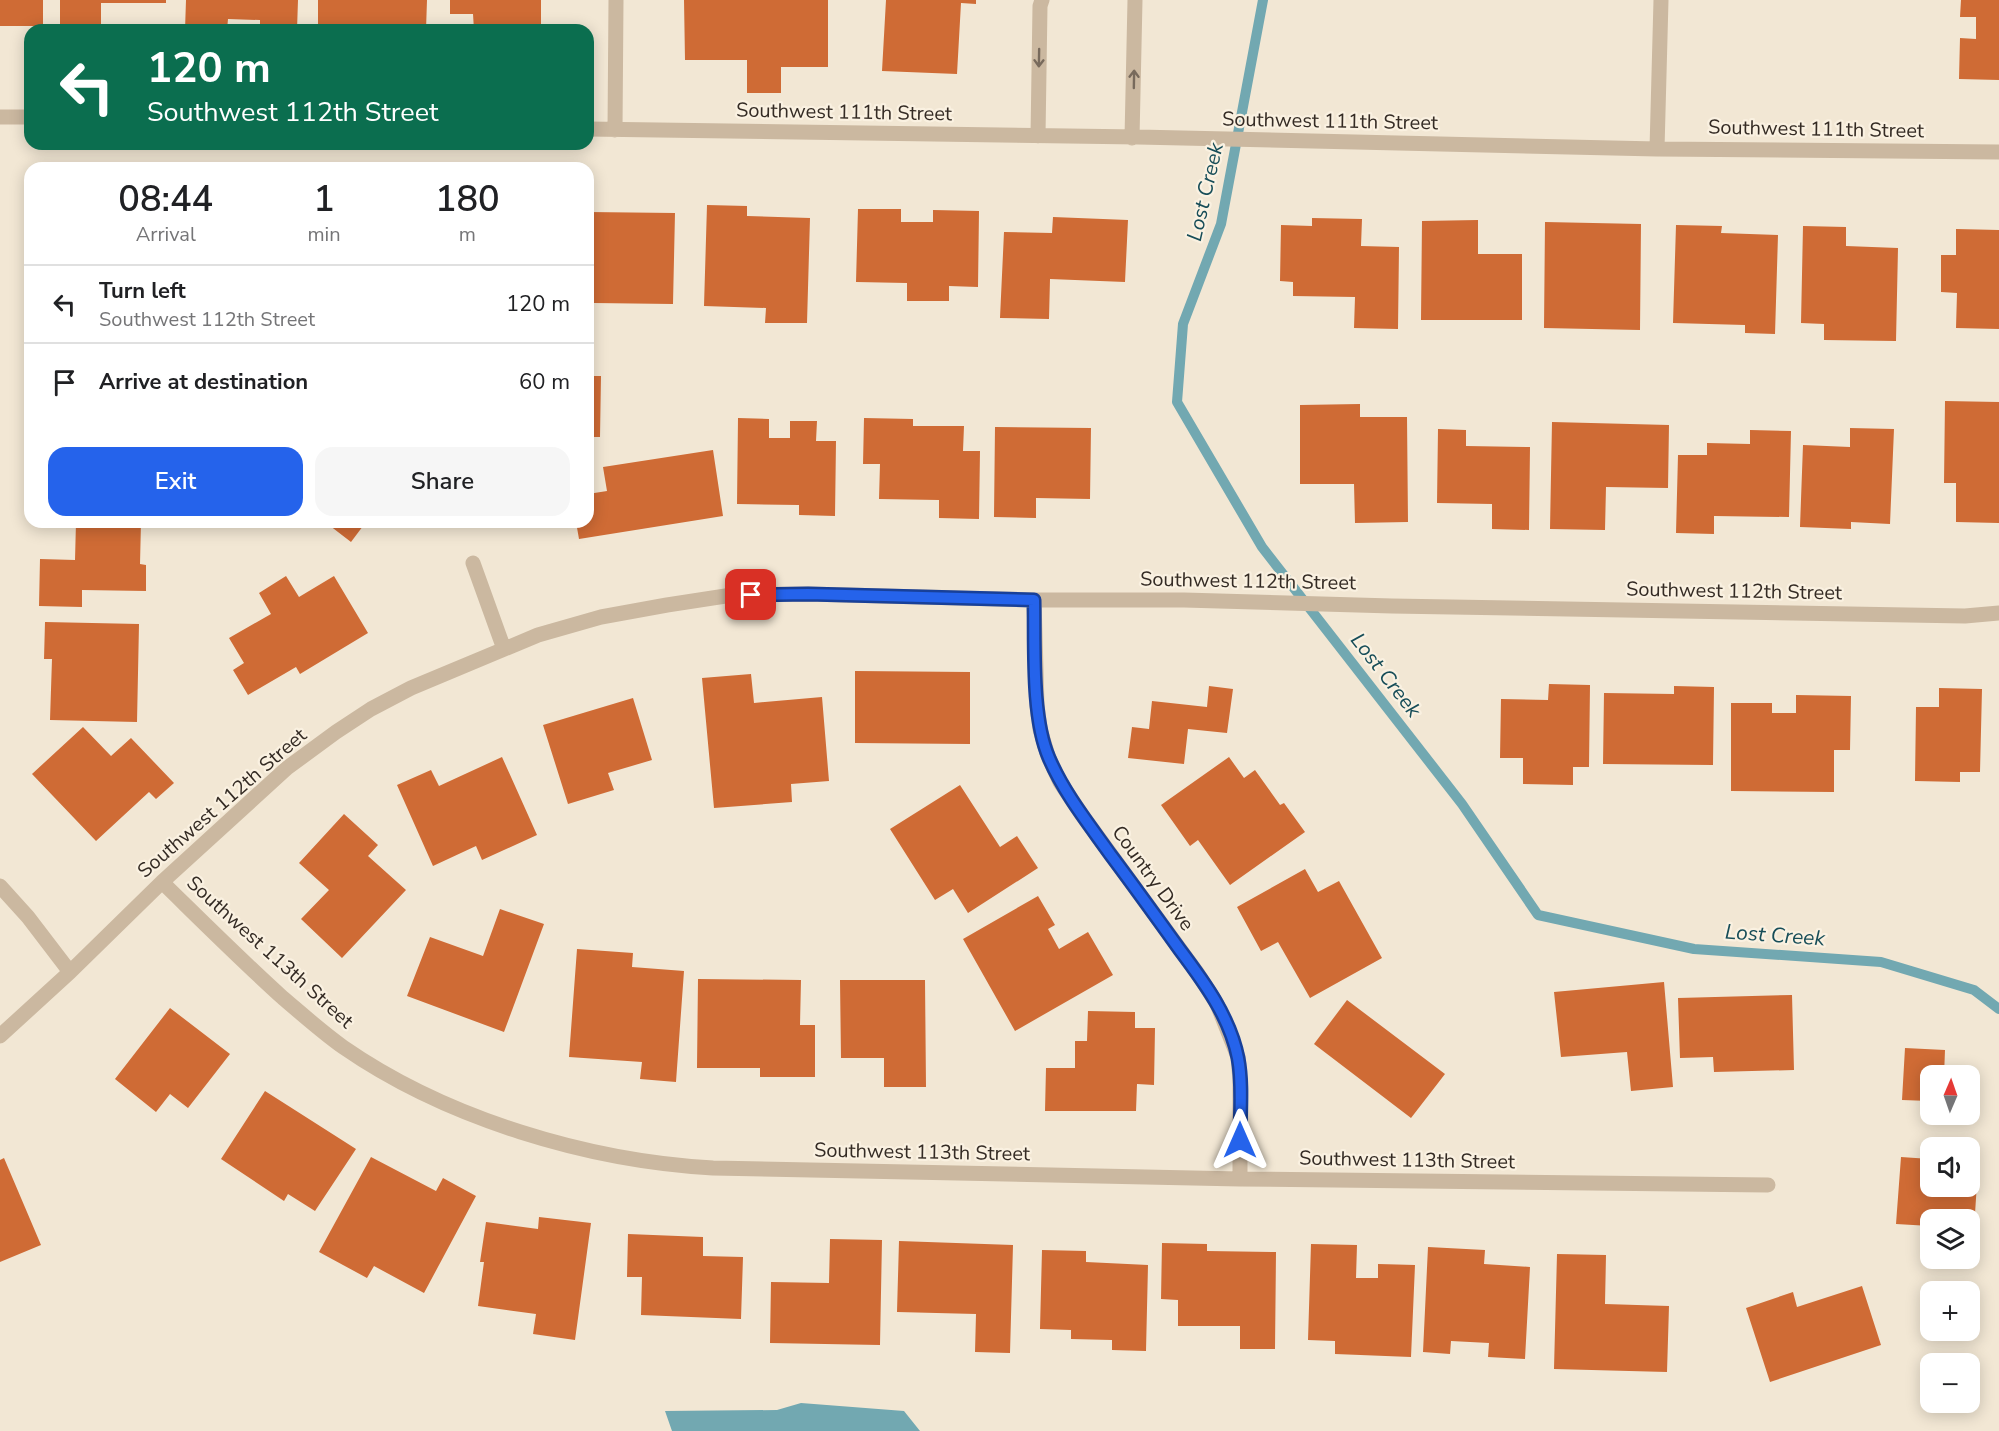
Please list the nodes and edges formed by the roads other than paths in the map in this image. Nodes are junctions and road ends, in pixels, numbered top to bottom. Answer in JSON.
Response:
{"nodes":[{"id":1,"x":616,"y":0,"type":"edge"},
{"id":2,"x":1042,"y":0,"type":"edge"},
{"id":3,"x":1135,"y":0,"type":"edge"},
{"id":4,"x":1661,"y":0,"type":"edge"},
{"id":5,"x":0,"y":117,"type":"edge"},
{"id":6,"x":24,"y":117,"type":"edge"},
{"id":7,"x":594,"y":129,"type":"edge"},
{"id":8,"x":615,"y":130,"type":"junction"},
{"id":9,"x":1038,"y":136,"type":"junction"},
{"id":10,"x":1135,"y":137,"type":"junction"},
{"id":11,"x":1657,"y":148,"type":"junction"},
{"id":12,"x":1999,"y":152,"type":"edge"},
{"id":13,"x":473,"y":563,"type":"dead end"},
{"id":14,"x":1034,"y":600,"type":"junction"},
{"id":15,"x":1999,"y":613,"type":"edge"},
{"id":16,"x":504,"y":649,"type":"junction"},
{"id":17,"x":162,"y":882,"type":"junction"},
{"id":18,"x":0,"y":886,"type":"edge"},
{"id":19,"x":70,"y":972,"type":"junction"},
{"id":20,"x":0,"y":1036,"type":"edge"},
{"id":21,"x":1240,"y":1179,"type":"junction"},
{"id":22,"x":1768,"y":1185,"type":"dead end"}],
"edges":[{"from":1,"to":8,"type":"street"},
{"from":2,"to":9,"type":"street","one_way":true},
{"from":10,"to":3,"type":"street","one_way":true},
{"from":4,"to":11,"type":"street"},
{"from":5,"to":6,"type":"street"},
{"from":7,"to":8,"type":"street","name":"Southwest 111th Street"},
{"from":8,"to":9,"type":"street","name":"Southwest 111th Street"},
{"from":9,"to":10,"type":"street","name":"Southwest 111th Street"},
{"from":10,"to":11,"type":"street","name":"Southwest 111th Street"},
{"from":11,"to":12,"type":"street","name":"Southwest 111th Street"},
{"from":13,"to":16,"type":"street"},
{"from":14,"to":15,"type":"street","name":"Southwest 112th Street"},
{"from":14,"to":16,"type":"street","name":"Southwest 112th Street"},
{"from":14,"to":21,"type":"street","name":"Country Drive"},
{"from":16,"to":17,"type":"street","name":"Southwest 112th Street"},
{"from":17,"to":19,"type":"street","name":"Southwest 112th Street"},
{"from":17,"to":21,"type":"street","name":"Southwest 113th Street"},
{"from":18,"to":19,"type":"street"},
{"from":19,"to":20,"type":"street","name":"Southwest 112th Street"},
{"from":21,"to":22,"type":"street","name":"Southwest 113th Street"}]}
